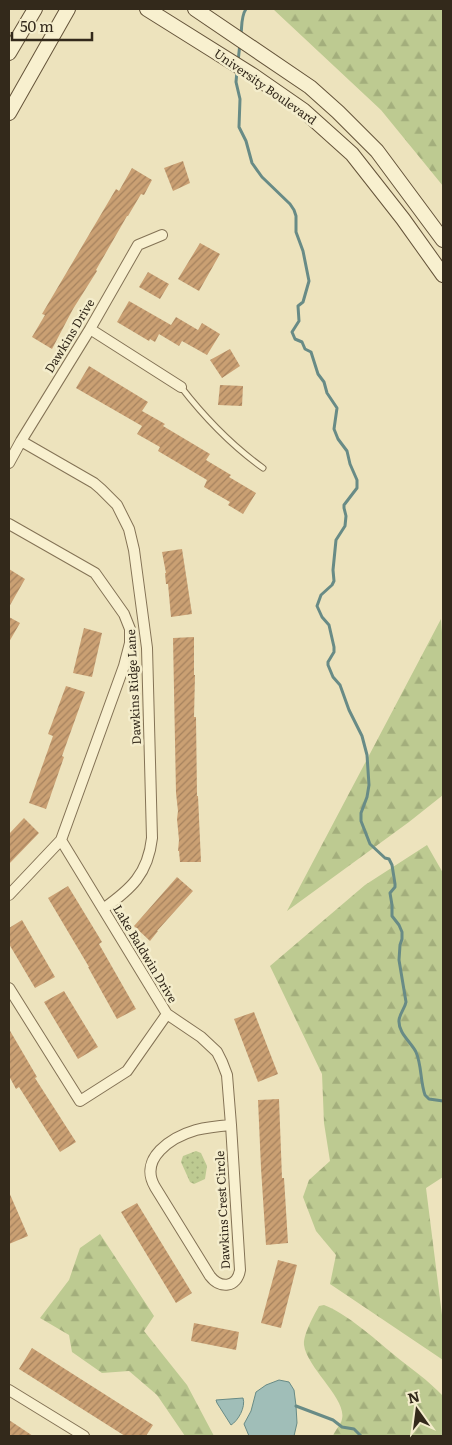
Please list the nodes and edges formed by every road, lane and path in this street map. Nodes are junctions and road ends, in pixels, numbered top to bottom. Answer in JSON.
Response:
{"nodes":[{"id":1,"x":35,"y":9,"type":"edge"},
{"id":2,"x":68,"y":9,"type":"edge"},
{"id":3,"x":147,"y":9,"type":"edge"},
{"id":4,"x":195,"y":9,"type":"edge"},
{"id":5,"x":9,"y":53,"type":"edge"},
{"id":6,"x":9,"y":113,"type":"edge"},
{"id":7,"x":162,"y":235,"type":"dead end"},
{"id":8,"x":443,"y":240,"type":"edge"},
{"id":9,"x":443,"y":275,"type":"edge"},
{"id":10,"x":90,"y":329,"type":"junction"},
{"id":11,"x":181,"y":388,"type":"joint"},
{"id":12,"x":20,"y":441,"type":"junction"},
{"id":13,"x":9,"y":463,"type":"edge"},
{"id":14,"x":263,"y":468,"type":"dead end"},
{"id":15,"x":9,"y":524,"type":"edge"},
{"id":16,"x":61,"y":840,"type":"junction"},
{"id":17,"x":9,"y":895,"type":"edge"},
{"id":18,"x":103,"y":908,"type":"junction"},
{"id":19,"x":9,"y":988,"type":"edge"},
{"id":20,"x":167,"y":1014,"type":"junction"},
{"id":21,"x":231,"y":1125,"type":"junction"},
{"id":22,"x":9,"y":1390,"type":"edge"},
{"id":23,"x":84,"y":1436,"type":"edge"}],
"edges":[{"from":1,"to":5,"type":"main road"},
{"from":2,"to":6,"type":"main road"},
{"from":3,"to":9,"type":"main road","name":"University Boulevard"},
{"from":4,"to":8,"type":"main road","name":"University Boulevard"},
{"from":7,"to":10,"type":"street","name":"Dawkins Drive"},
{"from":10,"to":11,"type":"street"},
{"from":10,"to":12,"type":"street","name":"Dawkins Drive"},
{"from":11,"to":14,"type":"lane"},
{"from":12,"to":13,"type":"street","name":"Dawkins Drive"},
{"from":12,"to":18,"type":"street","name":"Dawkins Ridge Lane"},
{"from":15,"to":16,"type":"street"},
{"from":16,"to":17,"type":"street"},
{"from":16,"to":18,"type":"street","name":"Lake Baldwin Drive"},
{"from":18,"to":20,"type":"street","name":"Lake Baldwin Drive"},
{"from":19,"to":20,"type":"street","name":"Lake Baldwin Drive"},
{"from":20,"to":21,"type":"street","name":"Dawkins Crest Circle"},
{"from":21,"to":21,"type":"street","name":"Dawkins Crest Circle"},
{"from":22,"to":23,"type":"street"}]}
